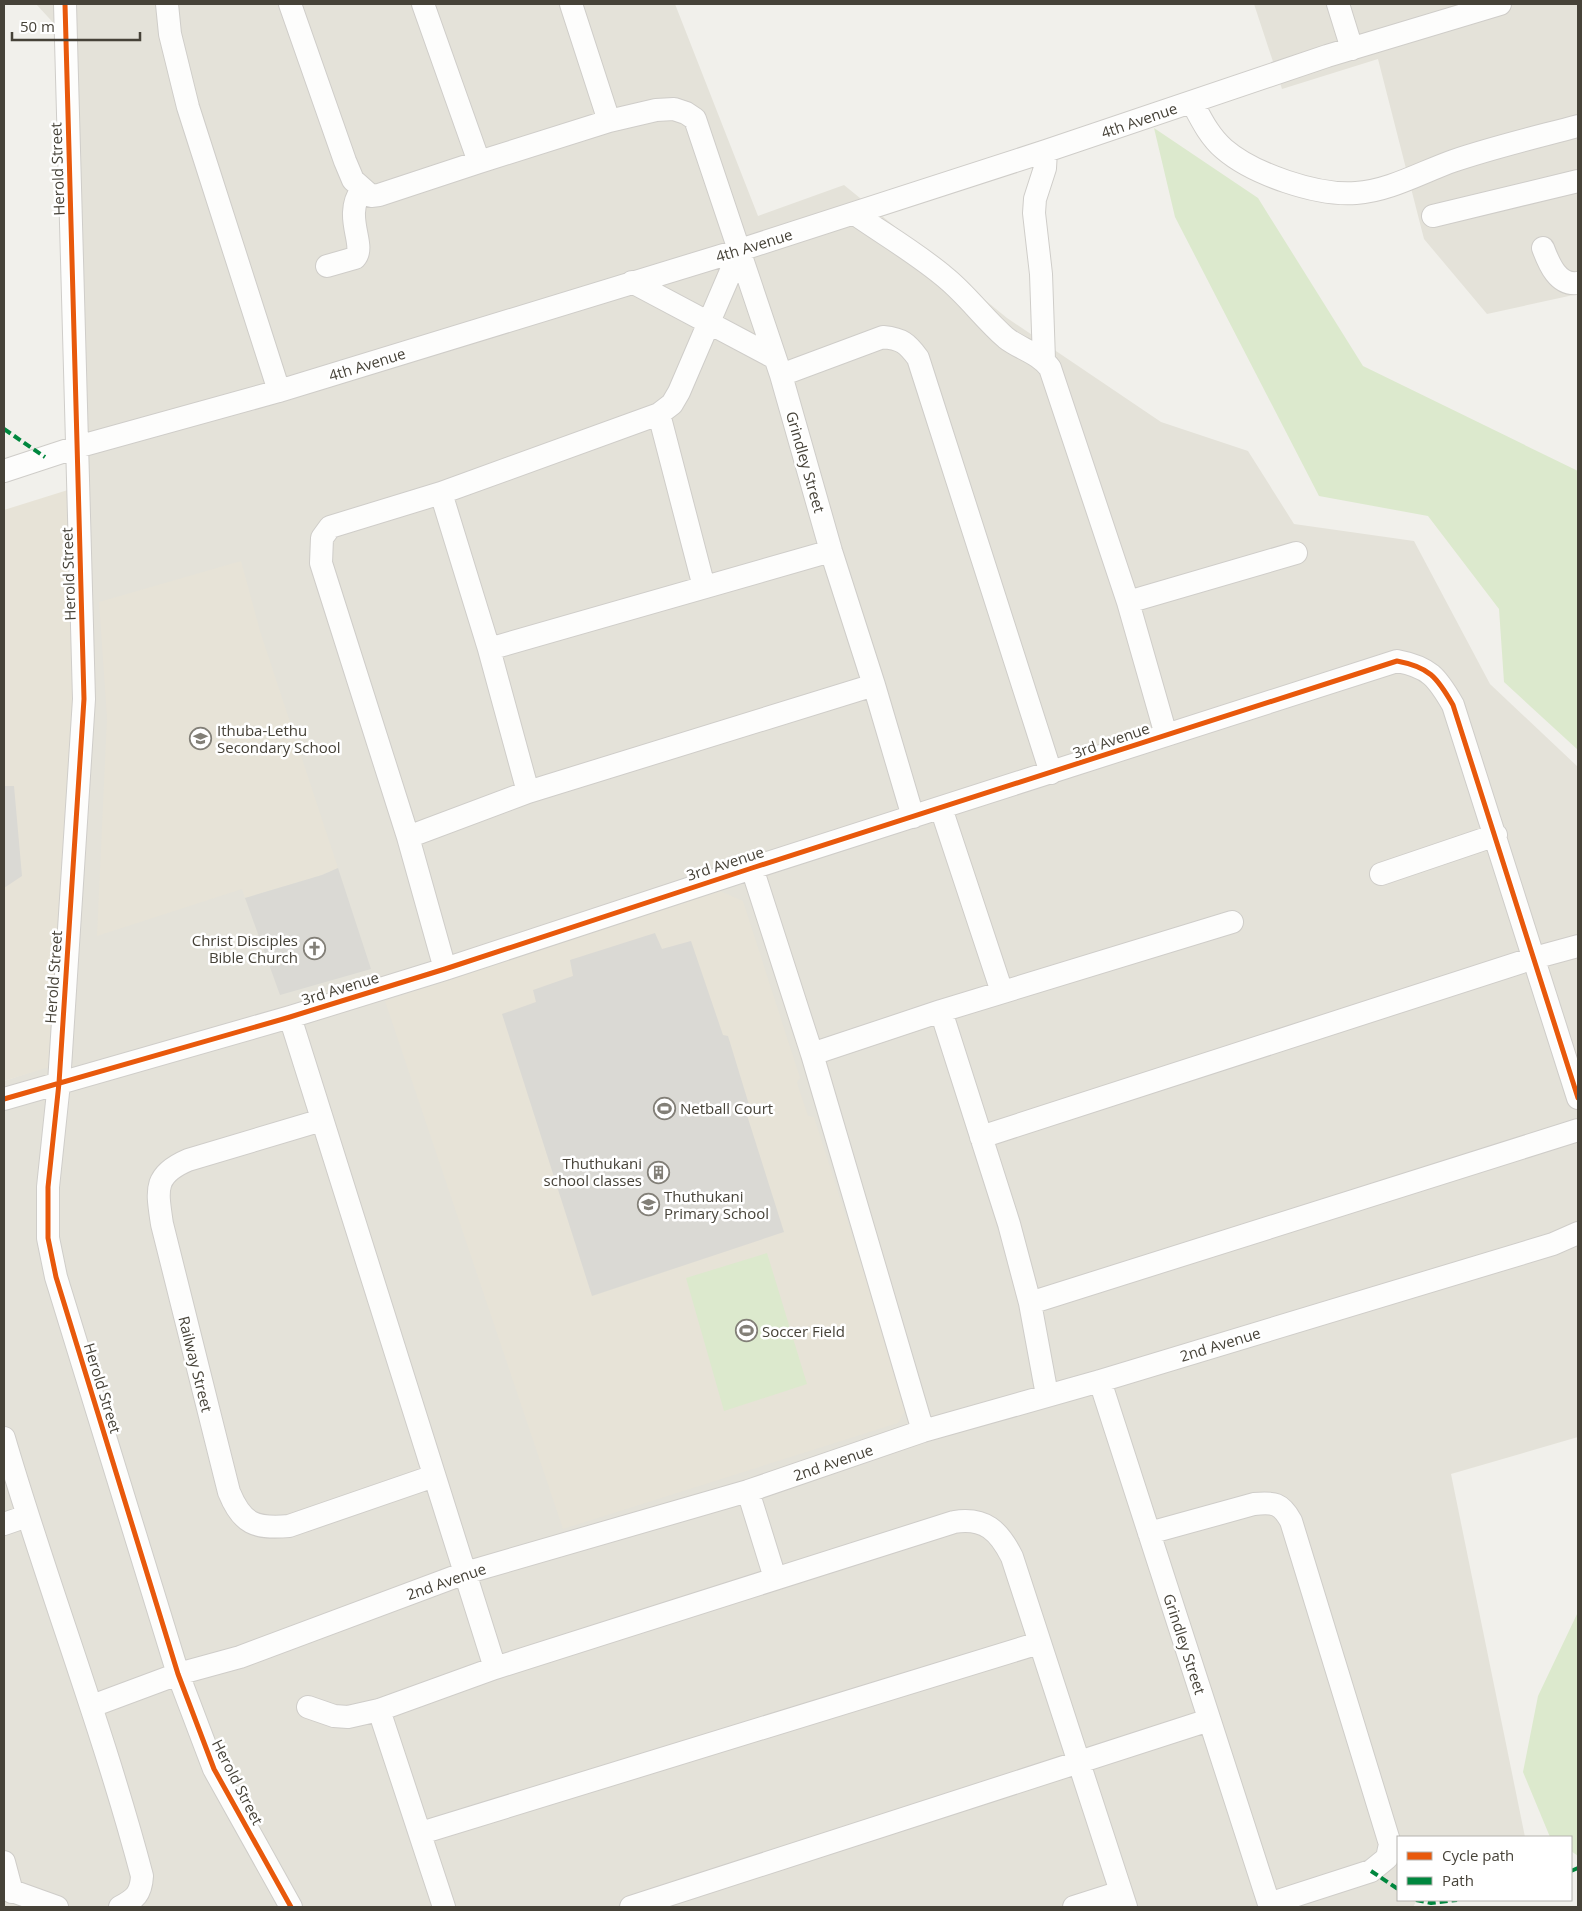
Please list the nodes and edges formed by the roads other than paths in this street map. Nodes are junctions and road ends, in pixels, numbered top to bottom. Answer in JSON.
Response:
{"nodes":[{"id":1,"x":167,"y":4,"type":"edge"},
{"id":2,"x":290,"y":4,"type":"edge"},
{"id":3,"x":422,"y":4,"type":"edge"},
{"id":4,"x":571,"y":4,"type":"edge"},
{"id":5,"x":1338,"y":4,"type":"edge"},
{"id":6,"x":1500,"y":4,"type":"edge"},
{"id":7,"x":64,"y":5,"type":"edge"},
{"id":8,"x":1352,"y":49,"type":"junction"},
{"id":9,"x":1192,"y":102,"type":"junction"},
{"id":10,"x":609,"y":121,"type":"junction"},
{"id":11,"x":1578,"y":126,"type":"edge"},
{"id":12,"x":1046,"y":151,"type":"junction"},
{"id":13,"x":479,"y":162,"type":"junction"},
{"id":14,"x":1578,"y":181,"type":"edge"},
{"id":15,"x":362,"y":189,"type":"junction"},
{"id":16,"x":855,"y":214,"type":"junction"},
{"id":17,"x":1433,"y":216,"type":"dead end"},
{"id":18,"x":1544,"y":248,"type":"dead end"},
{"id":19,"x":740,"y":250,"type":"junction"},
{"id":20,"x":327,"y":266,"type":"dead end"},
{"id":21,"x":632,"y":282,"type":"junction"},
{"id":22,"x":1578,"y":283,"type":"edge"},
{"id":23,"x":708,"y":324,"type":"junction"},
{"id":24,"x":1044,"y":360,"type":"junction"},
{"id":25,"x":778,"y":367,"type":"junction"},
{"id":26,"x":279,"y":391,"type":"junction"},
{"id":27,"x":659,"y":414,"type":"junction"},
{"id":28,"x":77,"y":447,"type":"junction"},
{"id":29,"x":4,"y":470,"type":"edge"},
{"id":30,"x":440,"y":493,"type":"junction"},
{"id":31,"x":831,"y":551,"type":"junction"},
{"id":32,"x":1296,"y":553,"type":"dead end"},
{"id":33,"x":704,"y":587,"type":"junction"},
{"id":34,"x":1128,"y":602,"type":"junction"},
{"id":35,"x":489,"y":649,"type":"junction"},
{"id":36,"x":874,"y":685,"type":"junction"},
{"id":37,"x":1166,"y":735,"type":"junction"},
{"id":38,"x":1051,"y":773,"type":"junction"},
{"id":39,"x":528,"y":792,"type":"junction"},
{"id":40,"x":941,"y":808,"type":"junction"},
{"id":41,"x":913,"y":817,"type":"junction"},
{"id":42,"x":1496,"y":835,"type":"junction"},
{"id":43,"x":408,"y":837,"type":"junction"},
{"id":44,"x":752,"y":868,"type":"junction"},
{"id":45,"x":1381,"y":874,"type":"dead end"},
{"id":46,"x":1232,"y":922,"type":"dead end"},
{"id":47,"x":1578,"y":946,"type":"edge"},
{"id":48,"x":1534,"y":958,"type":"junction"},
{"id":49,"x":446,"y":969,"type":"junction"},
{"id":50,"x":1002,"y":992,"type":"junction"},
{"id":51,"x":941,"y":1011,"type":"junction"},
{"id":52,"x":290,"y":1017,"type":"junction"},
{"id":53,"x":812,"y":1054,"type":"junction"},
{"id":54,"x":59,"y":1083,"type":"junction"},
{"id":55,"x":1578,"y":1098,"type":"edge"},
{"id":56,"x":4,"y":1099,"type":"edge"},
{"id":57,"x":322,"y":1120,"type":"junction"},
{"id":58,"x":1578,"y":1130,"type":"edge"},
{"id":59,"x":981,"y":1138,"type":"junction"},
{"id":60,"x":1578,"y":1233,"type":"edge"},
{"id":61,"x":1030,"y":1303,"type":"junction"},
{"id":62,"x":1100,"y":1381,"type":"junction"},
{"id":63,"x":1047,"y":1395,"type":"junction"},
{"id":64,"x":924,"y":1431,"type":"junction"},
{"id":65,"x":4,"y":1438,"type":"edge"},
{"id":66,"x":434,"y":1476,"type":"junction"},
{"id":67,"x":748,"y":1491,"type":"junction"},
{"id":68,"x":27,"y":1516,"type":"junction"},
{"id":69,"x":4,"y":1524,"type":"edge"},
{"id":70,"x":1149,"y":1533,"type":"junction"},
{"id":71,"x":465,"y":1573,"type":"junction"},
{"id":72,"x":775,"y":1578,"type":"junction"},
{"id":73,"x":1039,"y":1643,"type":"junction"},
{"id":74,"x":495,"y":1668,"type":"junction"},
{"id":75,"x":178,"y":1674,"type":"junction"},
{"id":76,"x":92,"y":1706,"type":"junction"},
{"id":77,"x":308,"y":1707,"type":"dead end"},
{"id":78,"x":379,"y":1710,"type":"junction"},
{"id":79,"x":1209,"y":1720,"type":"junction"},
{"id":80,"x":1079,"y":1763,"type":"junction"},
{"id":81,"x":421,"y":1833,"type":"junction"},
{"id":82,"x":4,"y":1862,"type":"edge"},
{"id":83,"x":8,"y":1890,"type":"edge"},
{"id":84,"x":1123,"y":1900,"type":"edge"},
{"id":85,"x":1269,"y":1906,"type":"edge"},
{"id":86,"x":57,"y":1907,"type":"edge"},
{"id":87,"x":120,"y":1907,"type":"edge"},
{"id":88,"x":291,"y":1907,"type":"edge"},
{"id":89,"x":444,"y":1907,"type":"edge"},
{"id":90,"x":631,"y":1907,"type":"edge"},
{"id":91,"x":1074,"y":1907,"type":"edge"}],
"edges":[{"from":1,"to":26,"type":"street"},
{"from":2,"to":15,"type":"street"},
{"from":3,"to":13,"type":"street"},
{"from":4,"to":10,"type":"street"},
{"from":5,"to":8,"type":"street"},
{"from":6,"to":8,"type":"street","name":"4th Avenue"},
{"from":7,"to":28,"type":"street","name":"Herold Street"},
{"from":8,"to":9,"type":"street","name":"4th Avenue"},
{"from":9,"to":11,"type":"street"},
{"from":9,"to":12,"type":"street","name":"4th Avenue"},
{"from":10,"to":13,"type":"street"},
{"from":10,"to":19,"type":"street","name":"Grindley Street"},
{"from":12,"to":16,"type":"street","name":"4th Avenue"},
{"from":12,"to":24,"type":"street"},
{"from":13,"to":15,"type":"street"},
{"from":14,"to":17,"type":"street"},
{"from":15,"to":20,"type":"street"},
{"from":16,"to":19,"type":"street","name":"4th Avenue"},
{"from":16,"to":24,"type":"street"},
{"from":18,"to":22,"type":"street"},
{"from":19,"to":21,"type":"street","name":"4th Avenue"},
{"from":19,"to":23,"type":"street"},
{"from":19,"to":25,"type":"street","name":"Grindley Street"},
{"from":21,"to":23,"type":"street"},
{"from":21,"to":26,"type":"street","name":"4th Avenue"},
{"from":23,"to":25,"type":"street"},
{"from":23,"to":27,"type":"street"},
{"from":24,"to":34,"type":"street"},
{"from":25,"to":31,"type":"street","name":"Grindley Street"},
{"from":25,"to":38,"type":"street"},
{"from":26,"to":28,"type":"street","name":"4th Avenue"},
{"from":27,"to":30,"type":"street"},
{"from":27,"to":33,"type":"street"},
{"from":28,"to":29,"type":"street","name":"4th Avenue"},
{"from":28,"to":54,"type":"street","name":"Herold Street"},
{"from":30,"to":35,"type":"street"},
{"from":30,"to":43,"type":"street"},
{"from":31,"to":33,"type":"street"},
{"from":31,"to":36,"type":"street","name":"Grindley Street"},
{"from":32,"to":34,"type":"street"},
{"from":33,"to":35,"type":"street"},
{"from":34,"to":37,"type":"street"},
{"from":35,"to":39,"type":"street"},
{"from":36,"to":39,"type":"street"},
{"from":36,"to":41,"type":"street","name":"Grindley Street"},
{"from":37,"to":38,"type":"street","name":"3rd Avenue"},
{"from":37,"to":42,"type":"street","name":"3rd Avenue"},
{"from":38,"to":40,"type":"street","name":"3rd Avenue"},
{"from":39,"to":43,"type":"street"},
{"from":40,"to":41,"type":"street","name":"3rd Avenue"},
{"from":40,"to":50,"type":"street"},
{"from":41,"to":44,"type":"street","name":"3rd Avenue"},
{"from":42,"to":45,"type":"street"},
{"from":42,"to":48,"type":"street"},
{"from":43,"to":49,"type":"street"},
{"from":44,"to":49,"type":"street","name":"3rd Avenue"},
{"from":44,"to":53,"type":"street"},
{"from":46,"to":50,"type":"street"},
{"from":47,"to":48,"type":"street"},
{"from":48,"to":55,"type":"street"},
{"from":48,"to":59,"type":"street"},
{"from":49,"to":52,"type":"street","name":"3rd Avenue"},
{"from":50,"to":51,"type":"street"},
{"from":51,"to":53,"type":"street"},
{"from":51,"to":59,"type":"street"},
{"from":52,"to":54,"type":"street","name":"3rd Avenue"},
{"from":52,"to":57,"type":"street"},
{"from":53,"to":64,"type":"street"},
{"from":54,"to":56,"type":"street","name":"3rd Avenue"},
{"from":54,"to":75,"type":"street","name":"Herold Street"},
{"from":57,"to":66,"type":"street"},
{"from":57,"to":66,"type":"street","name":"Railway Street"},
{"from":58,"to":61,"type":"street"},
{"from":59,"to":61,"type":"street"},
{"from":60,"to":62,"type":"street","name":"2nd Avenue"},
{"from":61,"to":63,"type":"street"},
{"from":62,"to":63,"type":"street","name":"2nd Avenue"},
{"from":62,"to":70,"type":"street","name":"Grindley Street"},
{"from":63,"to":64,"type":"street","name":"2nd Avenue"},
{"from":64,"to":67,"type":"street","name":"2nd Avenue"},
{"from":65,"to":68,"type":"street"},
{"from":66,"to":71,"type":"street"},
{"from":67,"to":71,"type":"street","name":"2nd Avenue"},
{"from":67,"to":72,"type":"street"},
{"from":68,"to":69,"type":"street"},
{"from":68,"to":76,"type":"street"},
{"from":70,"to":79,"type":"street","name":"Grindley Street"},
{"from":70,"to":85,"type":"street"},
{"from":71,"to":74,"type":"street"},
{"from":71,"to":75,"type":"street","name":"2nd Avenue"},
{"from":72,"to":73,"type":"street"},
{"from":72,"to":74,"type":"street"},
{"from":73,"to":80,"type":"street"},
{"from":73,"to":81,"type":"street"},
{"from":74,"to":78,"type":"street"},
{"from":75,"to":76,"type":"street","name":"2nd Avenue"},
{"from":75,"to":88,"type":"street","name":"Herold Street"},
{"from":76,"to":87,"type":"street"},
{"from":77,"to":78,"type":"street"},
{"from":78,"to":81,"type":"street"},
{"from":79,"to":80,"type":"street"},
{"from":79,"to":85,"type":"street","name":"Grindley Street"},
{"from":80,"to":84,"type":"street"},
{"from":80,"to":90,"type":"street"},
{"from":81,"to":89,"type":"street"},
{"from":82,"to":83,"type":"street"},
{"from":83,"to":86,"type":"street"},
{"from":84,"to":91,"type":"street"}]}
